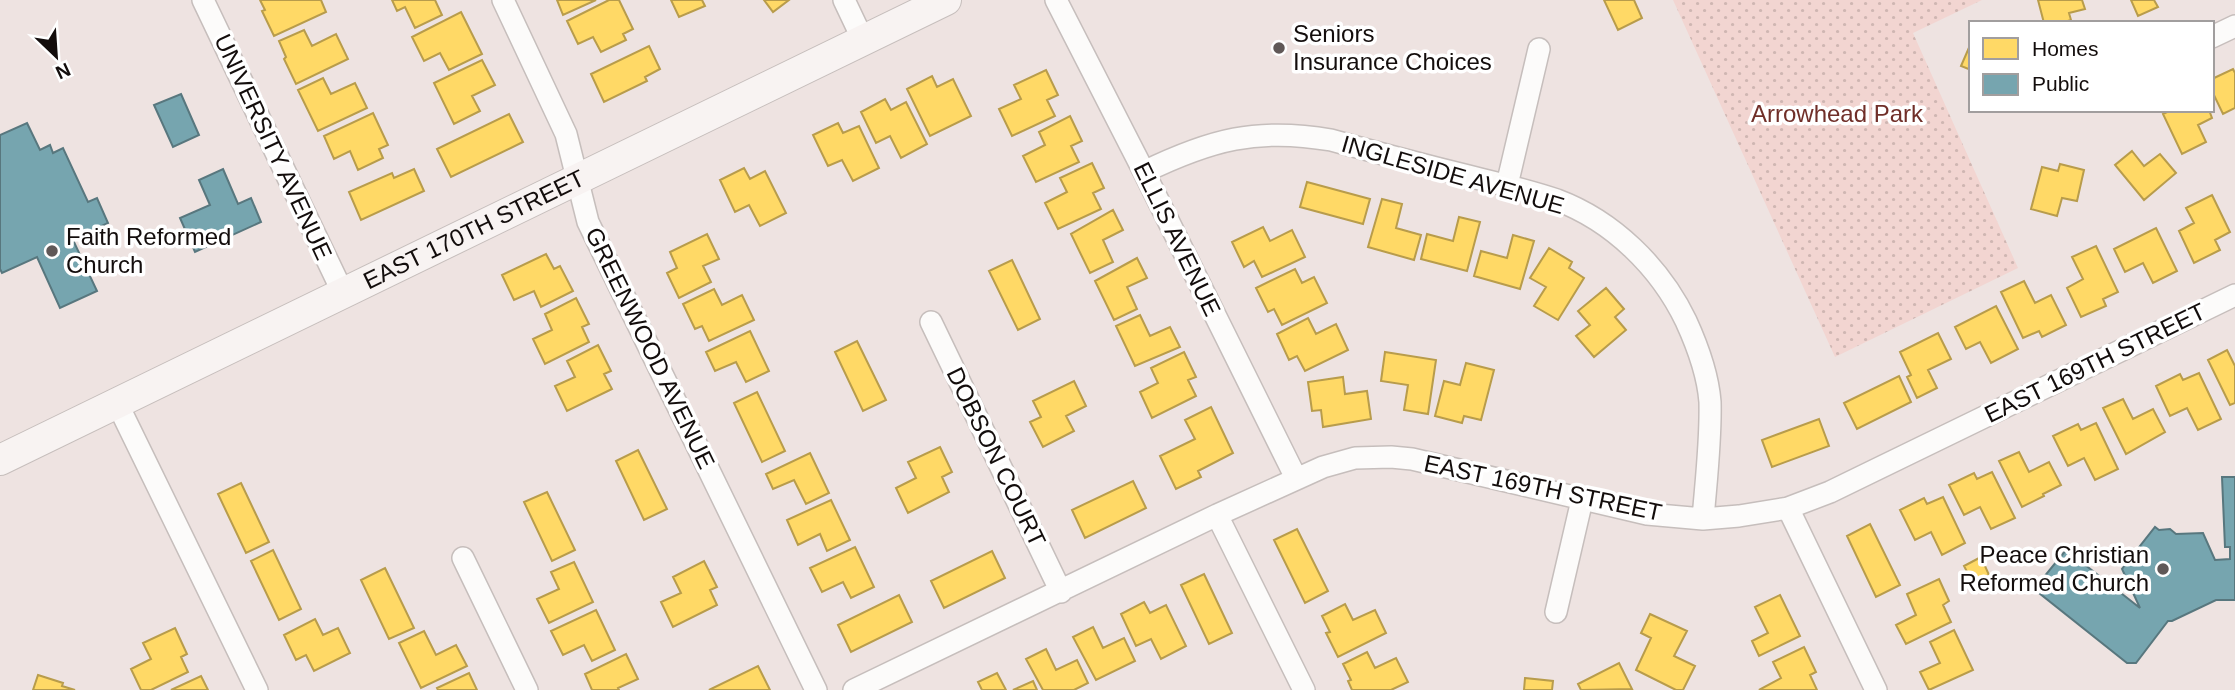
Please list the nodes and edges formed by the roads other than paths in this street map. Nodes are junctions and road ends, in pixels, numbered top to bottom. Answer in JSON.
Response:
{"nodes":[{"id":1,"x":203,"y":0,"type":"edge"},
{"id":2,"x":503,"y":0,"type":"edge"},
{"id":3,"x":844,"y":0,"type":"edge"},
{"id":4,"x":946,"y":0,"type":"edge"},
{"id":5,"x":1056,"y":0,"type":"edge"},
{"id":6,"x":2235,"y":26,"type":"edge"},
{"id":7,"x":2214,"y":36,"type":"edge"},
{"id":8,"x":863,"y":40,"type":"junction"},
{"id":9,"x":1539,"y":49,"type":"dead end"},
{"id":10,"x":1144,"y":172,"type":"junction"},
{"id":11,"x":578,"y":178,"type":"junction"},
{"id":12,"x":1507,"y":185,"type":"junction"},
{"id":13,"x":343,"y":293,"type":"junction"},
{"id":14,"x":2235,"y":295,"type":"edge"},
{"id":15,"x":932,"y":322,"type":"dead end"},
{"id":16,"x":117,"y":403,"type":"junction"},
{"id":17,"x":0,"y":460,"type":"edge"},
{"id":18,"x":1296,"y":478,"type":"junction"},
{"id":19,"x":1582,"y":500,"type":"junction"},
{"id":20,"x":1788,"y":508,"type":"junction"},
{"id":21,"x":1217,"y":515,"type":"junction"},
{"id":22,"x":1703,"y":519,"type":"junction"},
{"id":23,"x":463,"y":558,"type":"dead end"},
{"id":24,"x":1061,"y":592,"type":"junction"},
{"id":25,"x":1556,"y":612,"type":"dead end"},
{"id":26,"x":257,"y":690,"type":"edge"},
{"id":27,"x":527,"y":690,"type":"edge"},
{"id":28,"x":816,"y":690,"type":"edge"},
{"id":29,"x":854,"y":690,"type":"edge"},
{"id":30,"x":1304,"y":690,"type":"edge"},
{"id":31,"x":1876,"y":690,"type":"edge"}],
"edges":[{"from":1,"to":13,"type":"street","name":"UNIVERSITY AVENUE"},
{"from":2,"to":11,"type":"street","name":"GREENWOOD AVENUE"},
{"from":3,"to":8,"type":"street"},
{"from":4,"to":8,"type":"street","name":"EAST 170TH STREET"},
{"from":5,"to":10,"type":"street","name":"ELLIS AVENUE"},
{"from":6,"to":7,"type":"street"},
{"from":8,"to":11,"type":"street","name":"EAST 170TH STREET"},
{"from":9,"to":12,"type":"street"},
{"from":10,"to":12,"type":"street","name":"INGLESIDE AVENUE"},
{"from":10,"to":18,"type":"street","name":"ELLIS AVENUE"},
{"from":11,"to":13,"type":"street","name":"EAST 170TH STREET"},
{"from":11,"to":28,"type":"street","name":"GREENWOOD AVENUE"},
{"from":12,"to":22,"type":"street","name":"INGLESIDE AVENUE"},
{"from":13,"to":16,"type":"street","name":"EAST 170TH STREET"},
{"from":14,"to":20,"type":"street","name":"EAST 169TH STREET"},
{"from":15,"to":24,"type":"street","name":"DOBSON COURT"},
{"from":16,"to":17,"type":"street","name":"EAST 170TH STREET"},
{"from":16,"to":26,"type":"street"},
{"from":18,"to":19,"type":"street","name":"EAST 169TH STREET"},
{"from":18,"to":21,"type":"street","name":"EAST 169TH STREET"},
{"from":19,"to":22,"type":"street","name":"EAST 169TH STREET"},
{"from":19,"to":25,"type":"street"},
{"from":20,"to":22,"type":"street","name":"EAST 169TH STREET"},
{"from":20,"to":31,"type":"street"},
{"from":21,"to":24,"type":"street","name":"EAST 169TH STREET"},
{"from":21,"to":30,"type":"street"},
{"from":23,"to":27,"type":"street"},
{"from":24,"to":29,"type":"street","name":"EAST 169TH STREET"}]}
